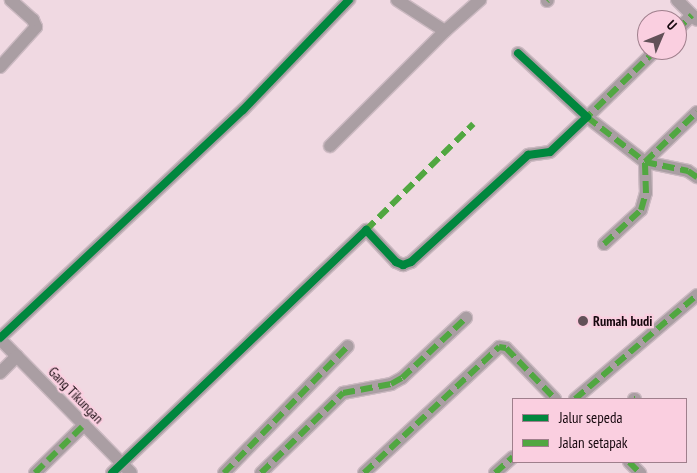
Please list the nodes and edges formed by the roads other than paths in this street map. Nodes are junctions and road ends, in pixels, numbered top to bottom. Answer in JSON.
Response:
{"nodes":[{"id":1,"x":11,"y":0,"type":"edge"},
{"id":2,"x":349,"y":0,"type":"edge"},
{"id":3,"x":397,"y":0,"type":"edge"},
{"id":4,"x":480,"y":0,"type":"edge"},
{"id":5,"x":677,"y":0,"type":"edge"},
{"id":6,"x":695,"y":18,"type":"edge"},
{"id":7,"x":445,"y":31,"type":"junction"},
{"id":8,"x":518,"y":53,"type":"dead end"},
{"id":9,"x":646,"y":60,"type":"edge"},
{"id":10,"x":0,"y":67,"type":"edge"},
{"id":11,"x":697,"y":112,"type":"edge"},
{"id":12,"x":588,"y":117,"type":"junction"},
{"id":13,"x":330,"y":146,"type":"dead end"},
{"id":14,"x":646,"y":162,"type":"junction"},
{"id":15,"x":693,"y":174,"type":"edge"},
{"id":16,"x":604,"y":244,"type":"dead end"},
{"id":17,"x":697,"y":295,"type":"edge"},
{"id":18,"x":466,"y":318,"type":"dead end"},
{"id":19,"x":0,"y":338,"type":"edge"},
{"id":20,"x":348,"y":346,"type":"dead end"},
{"id":21,"x":17,"y":356,"type":"junction"},
{"id":22,"x":0,"y":373,"type":"edge"},
{"id":23,"x":554,"y":398,"type":"edge"},
{"id":24,"x":577,"y":398,"type":"edge"},
{"id":25,"x":84,"y":425,"type":"junction"},
{"id":26,"x":512,"y":458,"type":"edge"},
{"id":27,"x":121,"y":463,"type":"junction"},
{"id":28,"x":630,"y":463,"type":"edge"},
{"id":29,"x":35,"y":473,"type":"edge"},
{"id":30,"x":112,"y":473,"type":"edge"},
{"id":31,"x":131,"y":473,"type":"edge"},
{"id":32,"x":224,"y":473,"type":"edge"},
{"id":33,"x":261,"y":473,"type":"edge"},
{"id":34,"x":364,"y":473,"type":"edge"},
{"id":35,"x":495,"y":473,"type":"edge"},
{"id":36,"x":640,"y":473,"type":"edge"}],
"edges":[{"from":1,"to":10,"type":"street"},
{"from":2,"to":19,"type":"street"},
{"from":3,"to":7,"type":"street"},
{"from":4,"to":7,"type":"street"},
{"from":5,"to":6,"type":"street"},
{"from":7,"to":13,"type":"street"},
{"from":8,"to":12,"type":"street"},
{"from":9,"to":12,"type":"street"},
{"from":11,"to":14,"type":"street"},
{"from":12,"to":14,"type":"street"},
{"from":12,"to":27,"type":"street"},
{"from":14,"to":15,"type":"street"},
{"from":14,"to":16,"type":"street"},
{"from":17,"to":24,"type":"street"},
{"from":18,"to":33,"type":"street"},
{"from":19,"to":21,"type":"street","name":"Gang Tikungan"},
{"from":20,"to":32,"type":"street"},
{"from":21,"to":22,"type":"street"},
{"from":21,"to":25,"type":"street","name":"Gang Tikungan"},
{"from":23,"to":34,"type":"street"},
{"from":25,"to":27,"type":"street","name":"Gang Tikungan"},
{"from":25,"to":29,"type":"street"},
{"from":26,"to":35,"type":"street"},
{"from":27,"to":30,"type":"street"},
{"from":27,"to":31,"type":"street","name":"Gang Tikungan"},
{"from":28,"to":36,"type":"street"}]}
